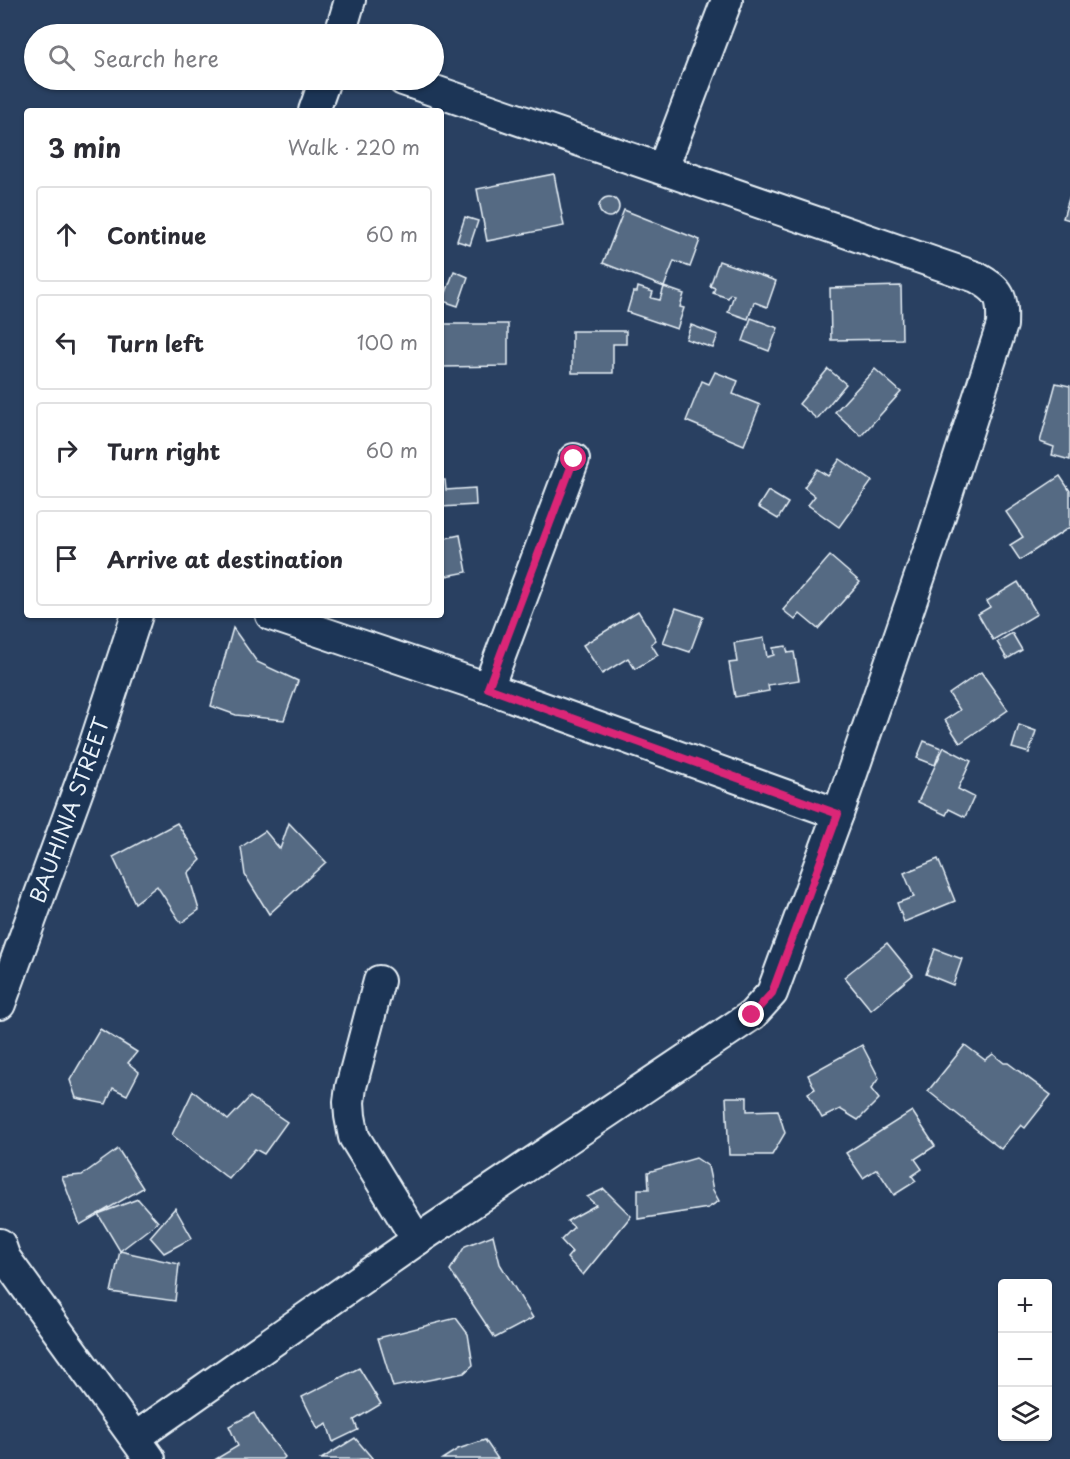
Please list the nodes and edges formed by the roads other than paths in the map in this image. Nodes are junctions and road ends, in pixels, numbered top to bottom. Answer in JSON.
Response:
{"nodes":[{"id":1,"x":350,"y":0,"type":"edge"},
{"id":2,"x":727,"y":0,"type":"edge"},
{"id":3,"x":343,"y":24,"type":"edge"},
{"id":4,"x":321,"y":90,"type":"edge"},
{"id":5,"x":433,"y":90,"type":"edge"},
{"id":6,"x":315,"y":108,"type":"edge"},
{"id":7,"x":663,"y":168,"type":"junction"},
{"id":8,"x":574,"y":459,"type":"dead end"},
{"id":9,"x":136,"y":618,"type":"edge"},
{"id":10,"x":280,"y":618,"type":"edge"},
{"id":11,"x":488,"y":688,"type":"junction"},
{"id":12,"x":838,"y":814,"type":"junction"},
{"id":13,"x":379,"y":981,"type":"dead end"},
{"id":14,"x":0,"y":1004,"type":"edge"},
{"id":15,"x":417,"y":1240,"type":"junction"},
{"id":16,"x":0,"y":1244,"type":"edge"},
{"id":17,"x":143,"y":1448,"type":"edge"}],
"edges":[{"from":1,"to":3,"type":"street"},
{"from":2,"to":7,"type":"street"},
{"from":4,"to":6,"type":"street"},
{"from":5,"to":7,"type":"street"},
{"from":7,"to":12,"type":"street"},
{"from":8,"to":11,"type":"street"},
{"from":9,"to":14,"type":"street","name":"BAUHINIA STREET"},
{"from":10,"to":11,"type":"street"},
{"from":11,"to":12,"type":"street"},
{"from":12,"to":15,"type":"street"},
{"from":13,"to":15,"type":"street"},
{"from":15,"to":17,"type":"street"},
{"from":16,"to":17,"type":"street"}]}
